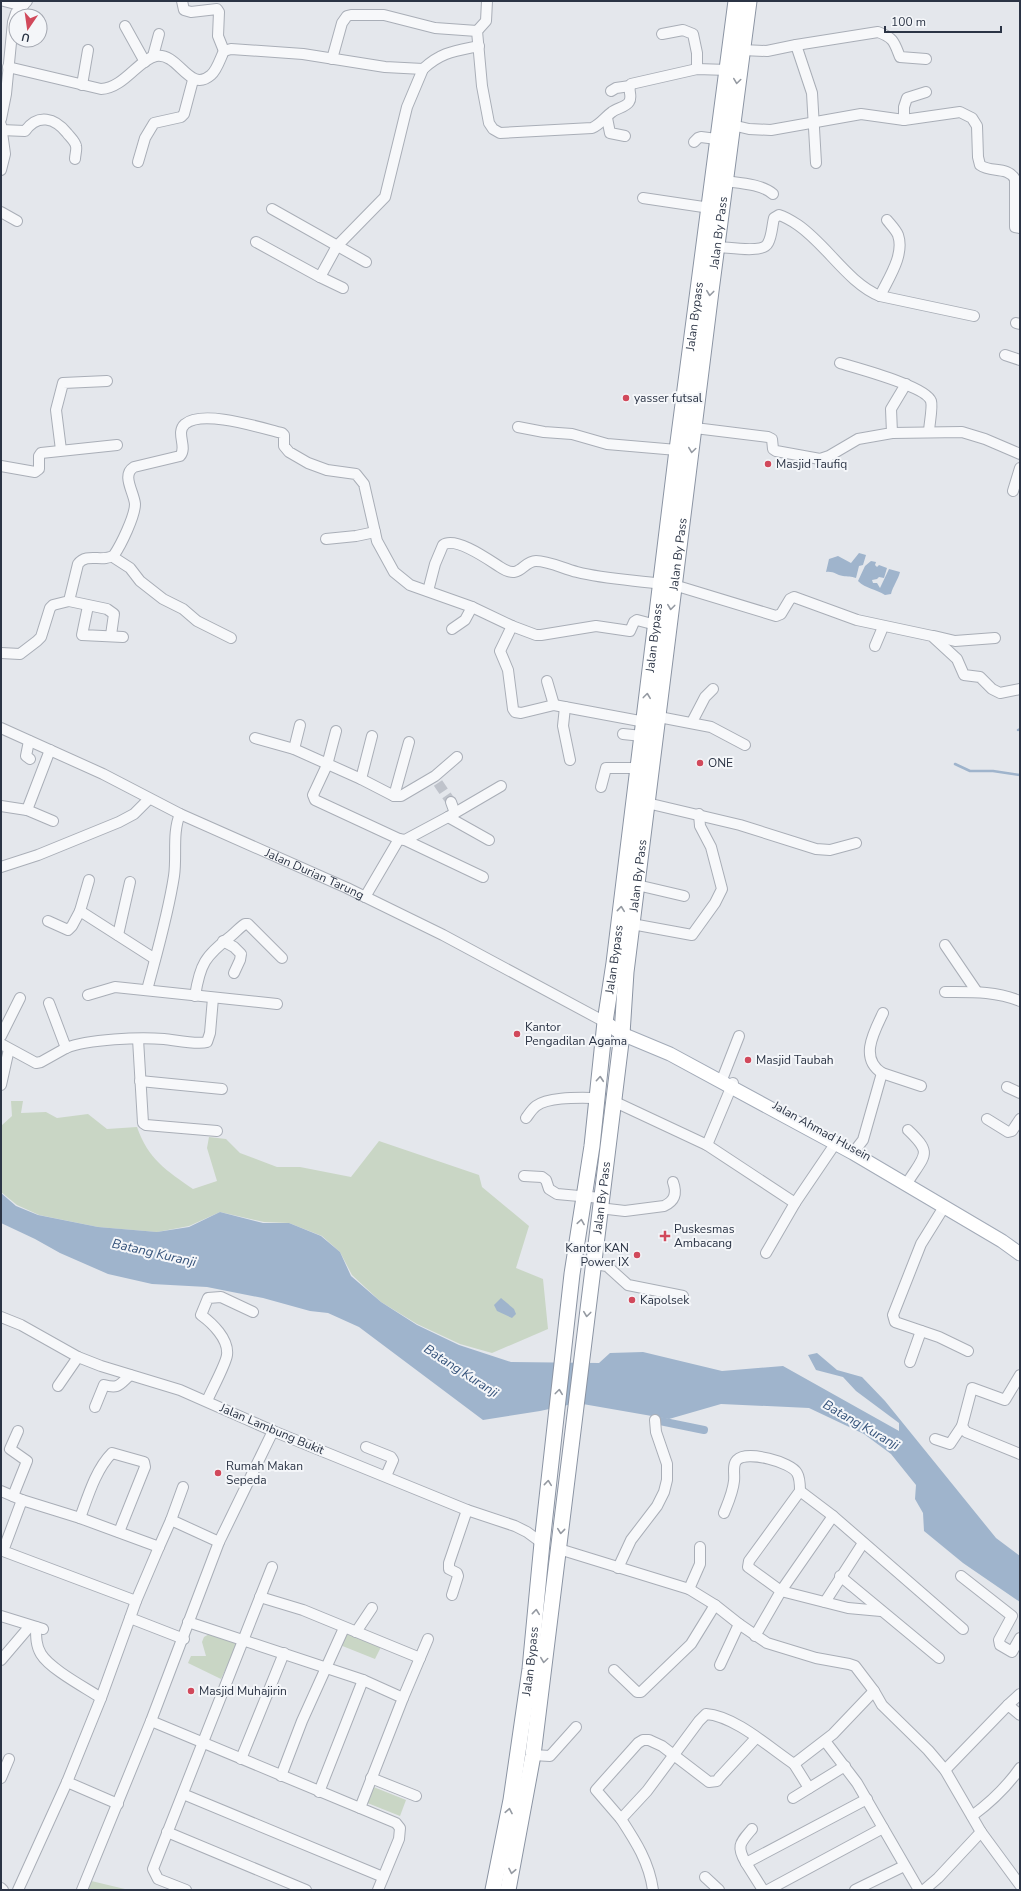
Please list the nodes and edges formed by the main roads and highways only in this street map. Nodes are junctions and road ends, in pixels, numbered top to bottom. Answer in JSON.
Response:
{"nodes":[{"id":1,"x":736,"y":1,"type":"edge"},
{"id":2,"x":749,"y":1,"type":"edge"},
{"id":3,"x":724,"y":141,"type":"junction"},
{"id":4,"x":672,"y":554,"type":"junction"},
{"id":5,"x":668,"y":585,"type":"junction"},
{"id":6,"x":648,"y":725,"type":"junction"},
{"id":7,"x":643,"y":798,"type":"junction"},
{"id":8,"x":605,"y":1022,"type":"junction"},
{"id":9,"x":621,"y":1028,"type":"junction"},
{"id":10,"x":729,"y":1082,"type":"junction"},
{"id":11,"x":1020,"y":1248,"type":"edge"},
{"id":12,"x":1020,"y":1254,"type":"edge"},
{"id":13,"x":511,"y":1840,"type":"junction"},
{"id":14,"x":493,"y":1890,"type":"edge"},
{"id":15,"x":508,"y":1890,"type":"edge"}],
"edges":[{"from":1,"to":3,"type":"highway","name":"Jalan Bypass"},
{"from":2,"to":3,"type":"highway","name":"Jalan By Pass","one_way":true},
{"from":3,"to":4,"type":"highway","name":"Jalan Bypass"},
{"from":3,"to":4,"type":"highway","name":"Jalan By Pass","one_way":true},
{"from":4,"to":5,"type":"highway","name":"Jalan Bypass"},
{"from":5,"to":6,"type":"highway","name":"Jalan By Pass","one_way":true},
{"from":6,"to":5,"type":"highway","name":"Jalan Bypass","one_way":true},
{"from":6,"to":7,"type":"highway","name":"Jalan By Pass"},
{"from":6,"to":7,"type":"highway","name":"Jalan Bypass"},
{"from":8,"to":7,"type":"highway","name":"Jalan Bypass","one_way":true},
{"from":7,"to":9,"type":"highway","name":"Jalan By Pass"},
{"from":8,"to":9,"type":"main road","name":"Jalan Durian Tarung"},
{"from":13,"to":8,"type":"highway","name":"Jalan Bypass","one_way":true},
{"from":9,"to":10,"type":"main road","name":"Jalan Ahmad Husein"},
{"from":9,"to":13,"type":"highway","name":"Jalan By Pass","one_way":true},
{"from":10,"to":11,"type":"main road","name":"Jalan Ahmad Husein"},
{"from":10,"to":12,"type":"main road","name":"Jalan Ahmad Husein"},
{"from":13,"to":14,"type":"highway","name":"Jalan Bypass"},
{"from":13,"to":15,"type":"highway","one_way":true}]}
